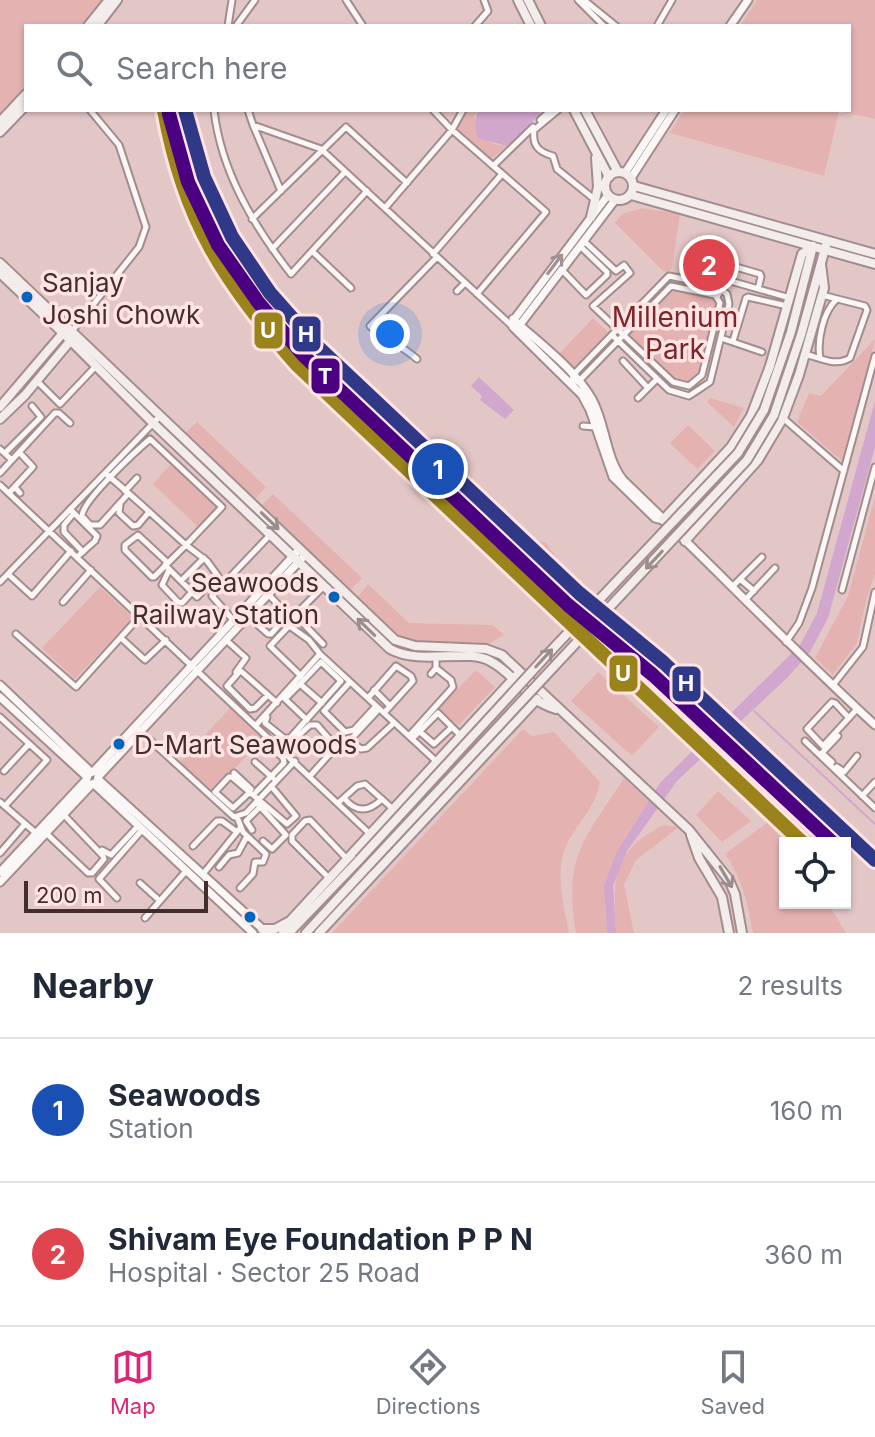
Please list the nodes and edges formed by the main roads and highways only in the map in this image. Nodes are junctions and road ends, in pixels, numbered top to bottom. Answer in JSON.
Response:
{"nodes":[{"id":1,"x":109,"y":0,"type":"edge"},
{"id":2,"x":117,"y":0,"type":"edge"},
{"id":3,"x":518,"y":0,"type":"edge"},
{"id":4,"x":528,"y":0,"type":"edge"},
{"id":5,"x":90,"y":24,"type":"edge"},
{"id":6,"x":99,"y":24,"type":"edge"},
{"id":7,"x":530,"y":24,"type":"edge"},
{"id":8,"x":540,"y":24,"type":"edge"},
{"id":9,"x":24,"y":96,"type":"edge"},
{"id":10,"x":24,"y":107,"type":"edge"},
{"id":11,"x":575,"y":112,"type":"edge"},
{"id":12,"x":586,"y":112,"type":"edge"},
{"id":13,"x":0,"y":122,"type":"edge"},
{"id":14,"x":0,"y":132,"type":"edge"},
{"id":15,"x":595,"y":151,"type":"junction"},
{"id":16,"x":609,"y":177,"type":"junction"},
{"id":17,"x":628,"y":181,"type":"junction"},
{"id":18,"x":591,"y":217,"type":"road end"},
{"id":19,"x":814,"y":241,"type":"junction"},
{"id":20,"x":826,"y":245,"type":"junction"},
{"id":21,"x":875,"y":254,"type":"edge"},
{"id":22,"x":0,"y":263,"type":"edge"},
{"id":23,"x":821,"y":264,"type":"junction"},
{"id":24,"x":875,"y":264,"type":"edge"},
{"id":25,"x":0,"y":273,"type":"edge"},
{"id":26,"x":69,"y":334,"type":"junction"},
{"id":27,"x":0,"y":407,"type":"edge"},
{"id":28,"x":779,"y":416,"type":"junction"},
{"id":29,"x":0,"y":419,"type":"edge"},
{"id":30,"x":156,"y":420,"type":"junction"},
{"id":31,"x":235,"y":494,"type":"junction"},
{"id":32,"x":663,"y":520,"type":"road end"},
{"id":33,"x":685,"y":541,"type":"road end"},
{"id":34,"x":299,"y":556,"type":"junction"},
{"id":35,"x":520,"y":672,"type":"junction"},
{"id":36,"x":513,"y":680,"type":"junction"},
{"id":37,"x":543,"y":693,"type":"junction"},
{"id":38,"x":535,"y":701,"type":"junction"},
{"id":39,"x":557,"y":709,"type":"junction"},
{"id":40,"x":689,"y":830,"type":"junction"},
{"id":41,"x":290,"y":921,"type":"junction"},
{"id":42,"x":261,"y":932,"type":"edge"},
{"id":43,"x":286,"y":933,"type":"edge"},
{"id":44,"x":306,"y":933,"type":"edge"},
{"id":45,"x":319,"y":933,"type":"edge"},
{"id":46,"x":729,"y":933,"type":"edge"},
{"id":47,"x":742,"y":933,"type":"edge"}],
"edges":[{"from":1,"to":5,"type":"main road"},
{"from":2,"to":6,"type":"main road"},
{"from":3,"to":7,"type":"main road"},
{"from":4,"to":8,"type":"main road"},
{"from":9,"to":13,"type":"main road"},
{"from":10,"to":14,"type":"main road"},
{"from":11,"to":15,"type":"main road"},
{"from":12,"to":17,"type":"main road"},
{"from":15,"to":16,"type":"main road"},
{"from":15,"to":18,"type":"main road"},
{"from":16,"to":17,"type":"main road"},
{"from":16,"to":17,"type":"main road"},
{"from":17,"to":19,"type":"main road"},
{"from":19,"to":20,"type":"main road"},
{"from":19,"to":32,"type":"main road"},
{"from":43,"to":19,"type":"main road","one_way":true,"bridge":true},
{"from":20,"to":21,"type":"main road"},
{"from":20,"to":23,"type":"main road"},
{"from":20,"to":24,"type":"main road"},
{"from":22,"to":26,"type":"main road"},
{"from":23,"to":28,"type":"main road"},
{"from":23,"to":28,"type":"main road"},
{"from":25,"to":26,"type":"main road"},
{"from":26,"to":27,"type":"main road"},
{"from":26,"to":29,"type":"main road"},
{"from":26,"to":30,"type":"main road"},
{"from":26,"to":30,"type":"main road"},
{"from":28,"to":33,"type":"main road"},
{"from":28,"to":44,"type":"main road","one_way":true,"bridge":true},
{"from":30,"to":31,"type":"main road"},
{"from":31,"to":34,"type":"main road","one_way":true},
{"from":31,"to":34,"type":"main road"},
{"from":34,"to":35,"type":"main road"},
{"from":36,"to":34,"type":"main road","one_way":true},
{"from":35,"to":36,"type":"main road"},
{"from":35,"to":37,"type":"main road"},
{"from":36,"to":38,"type":"main road"},
{"from":36,"to":41,"type":"main road"},
{"from":37,"to":38,"type":"main road"},
{"from":37,"to":39,"type":"main road"},
{"from":38,"to":39,"type":"main road"},
{"from":38,"to":45,"type":"main road"},
{"from":39,"to":40,"type":"main road"},
{"from":40,"to":46,"type":"main road"},
{"from":40,"to":47,"type":"main road","one_way":true},
{"from":41,"to":42,"type":"main road"},
{"from":41,"to":43,"type":"main road"}]}
